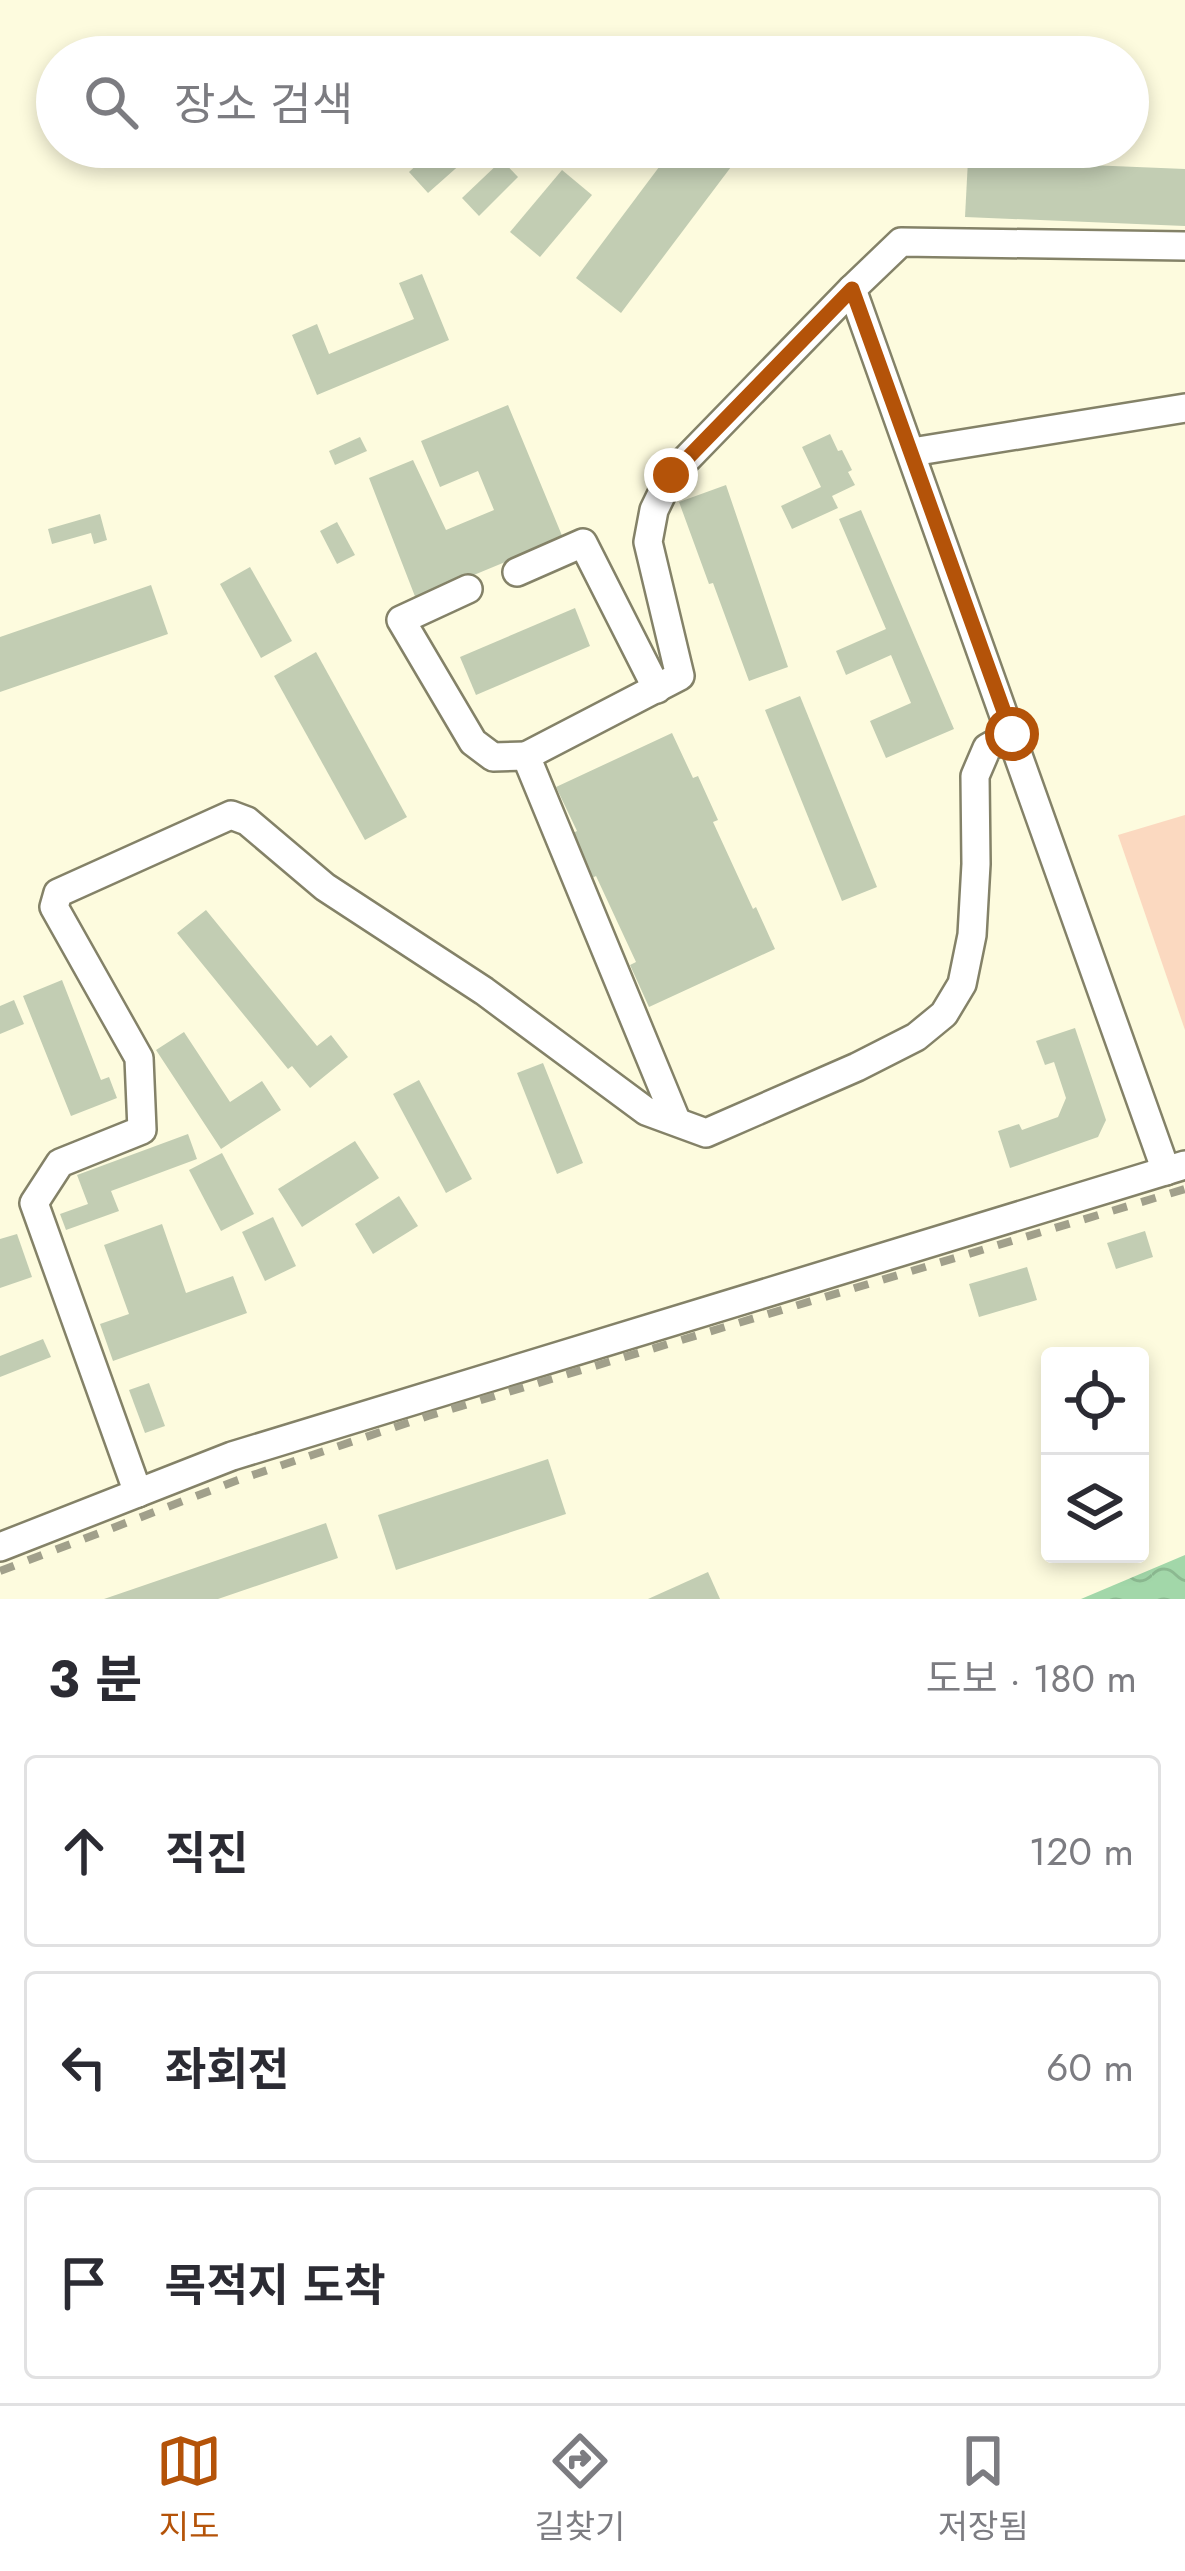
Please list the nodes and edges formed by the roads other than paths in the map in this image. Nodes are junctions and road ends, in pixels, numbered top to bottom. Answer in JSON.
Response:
{"nodes":[{"id":1,"x":1185,"y":246,"type":"edge"},
{"id":2,"x":852,"y":289,"type":"junction"},
{"id":3,"x":1185,"y":408,"type":"edge"},
{"id":4,"x":913,"y":452,"type":"junction"},
{"id":5,"x":517,"y":572,"type":"dead end"},
{"id":6,"x":468,"y":589,"type":"dead end"},
{"id":7,"x":657,"y":688,"type":"junction"},
{"id":8,"x":1012,"y":734,"type":"junction"},
{"id":9,"x":526,"y":757,"type":"junction"},
{"id":10,"x":676,"y":1120,"type":"junction"},
{"id":11,"x":1176,"y":1168,"type":"edge"},
{"id":12,"x":138,"y":1493,"type":"junction"},
{"id":13,"x":0,"y":1547,"type":"edge"}],
"edges":[{"from":1,"to":2,"type":"street"},
{"from":2,"to":4,"type":"street"},
{"from":2,"to":7,"type":"street"},
{"from":3,"to":4,"type":"street"},
{"from":4,"to":8,"type":"street"},
{"from":5,"to":7,"type":"street"},
{"from":6,"to":9,"type":"street"},
{"from":7,"to":9,"type":"street"},
{"from":8,"to":10,"type":"street"},
{"from":8,"to":11,"type":"street"},
{"from":9,"to":10,"type":"street"},
{"from":10,"to":12,"type":"street"},
{"from":11,"to":12,"type":"street"},
{"from":12,"to":13,"type":"street"}]}
